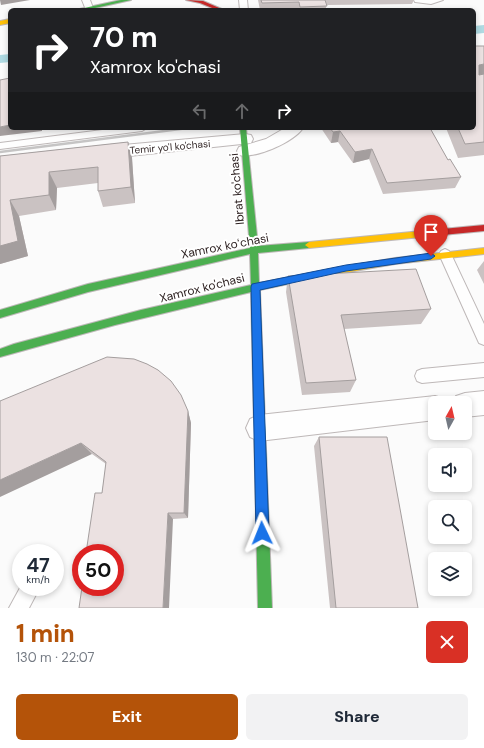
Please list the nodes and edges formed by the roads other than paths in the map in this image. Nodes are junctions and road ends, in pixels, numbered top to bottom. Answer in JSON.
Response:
{"nodes":[{"id":1,"x":129,"y":0,"type":"edge"},
{"id":2,"x":188,"y":0,"type":"edge"},
{"id":3,"x":418,"y":0,"type":"edge"},
{"id":4,"x":439,"y":0,"type":"edge"},
{"id":5,"x":88,"y":4,"type":"edge"},
{"id":6,"x":216,"y":8,"type":"edge"},
{"id":7,"x":126,"y":130,"type":"edge"},
{"id":8,"x":292,"y":130,"type":"edge"},
{"id":9,"x":245,"y":140,"type":"edge"},
{"id":10,"x":0,"y":146,"type":"edge"},
{"id":11,"x":86,"y":155,"type":"edge"},
{"id":12,"x":484,"y":228,"type":"edge"},
{"id":13,"x":254,"y":250,"type":"junction"},
{"id":14,"x":484,"y":251,"type":"edge"},
{"id":15,"x":445,"y":254,"type":"junction"},
{"id":16,"x":255,"y":287,"type":"junction"},
{"id":17,"x":0,"y":314,"type":"edge"},
{"id":18,"x":484,"y":339,"type":"edge"},
{"id":19,"x":0,"y":353,"type":"edge"},
{"id":20,"x":484,"y":370,"type":"edge"},
{"id":21,"x":422,"y":376,"type":"dead end"},
{"id":22,"x":484,"y":403,"type":"edge"},
{"id":23,"x":472,"y":404,"type":"edge"},
{"id":24,"x":428,"y":409,"type":"edge"},
{"id":25,"x":259,"y":428,"type":"junction"},
{"id":26,"x":25,"y":596,"type":"edge"},
{"id":27,"x":18,"y":608,"type":"edge"},
{"id":28,"x":264,"y":608,"type":"edge"}],
"edges":[{"from":1,"to":5,"type":"main road"},
{"from":2,"to":6,"type":"main road"},
{"from":3,"to":4,"type":"lane"},
{"from":7,"to":10,"type":"lane"},
{"from":8,"to":9,"type":"street","name":"Temir yo'l ko'chasi"},
{"from":9,"to":11,"type":"street","name":"Temir yo'l ko'chasi"},
{"from":9,"to":13,"type":"main road","name":"Ibrat ko'chasi"},
{"from":12,"to":13,"type":"main road","name":"Xamrox koʻchasi"},
{"from":13,"to":16,"type":"main road","name":"Ibrat ko'chasi"},
{"from":13,"to":17,"type":"main road","name":"Xamrox koʻchasi"},
{"from":14,"to":15,"type":"main road","name":"Xamrox ko'chasi"},
{"from":15,"to":16,"type":"main road","name":"Xamrox ko'chasi"},
{"from":15,"to":18,"type":"lane"},
{"from":16,"to":19,"type":"main road","name":"Xamrox ko'chasi"},
{"from":16,"to":25,"type":"main road","name":"Ibrat ko'chasi"},
{"from":20,"to":21,"type":"lane"},
{"from":22,"to":23,"type":"street"},
{"from":24,"to":25,"type":"street"},
{"from":25,"to":28,"type":"main road","name":"Ibrat ko'chasi"},
{"from":26,"to":27,"type":"lane"}]}
